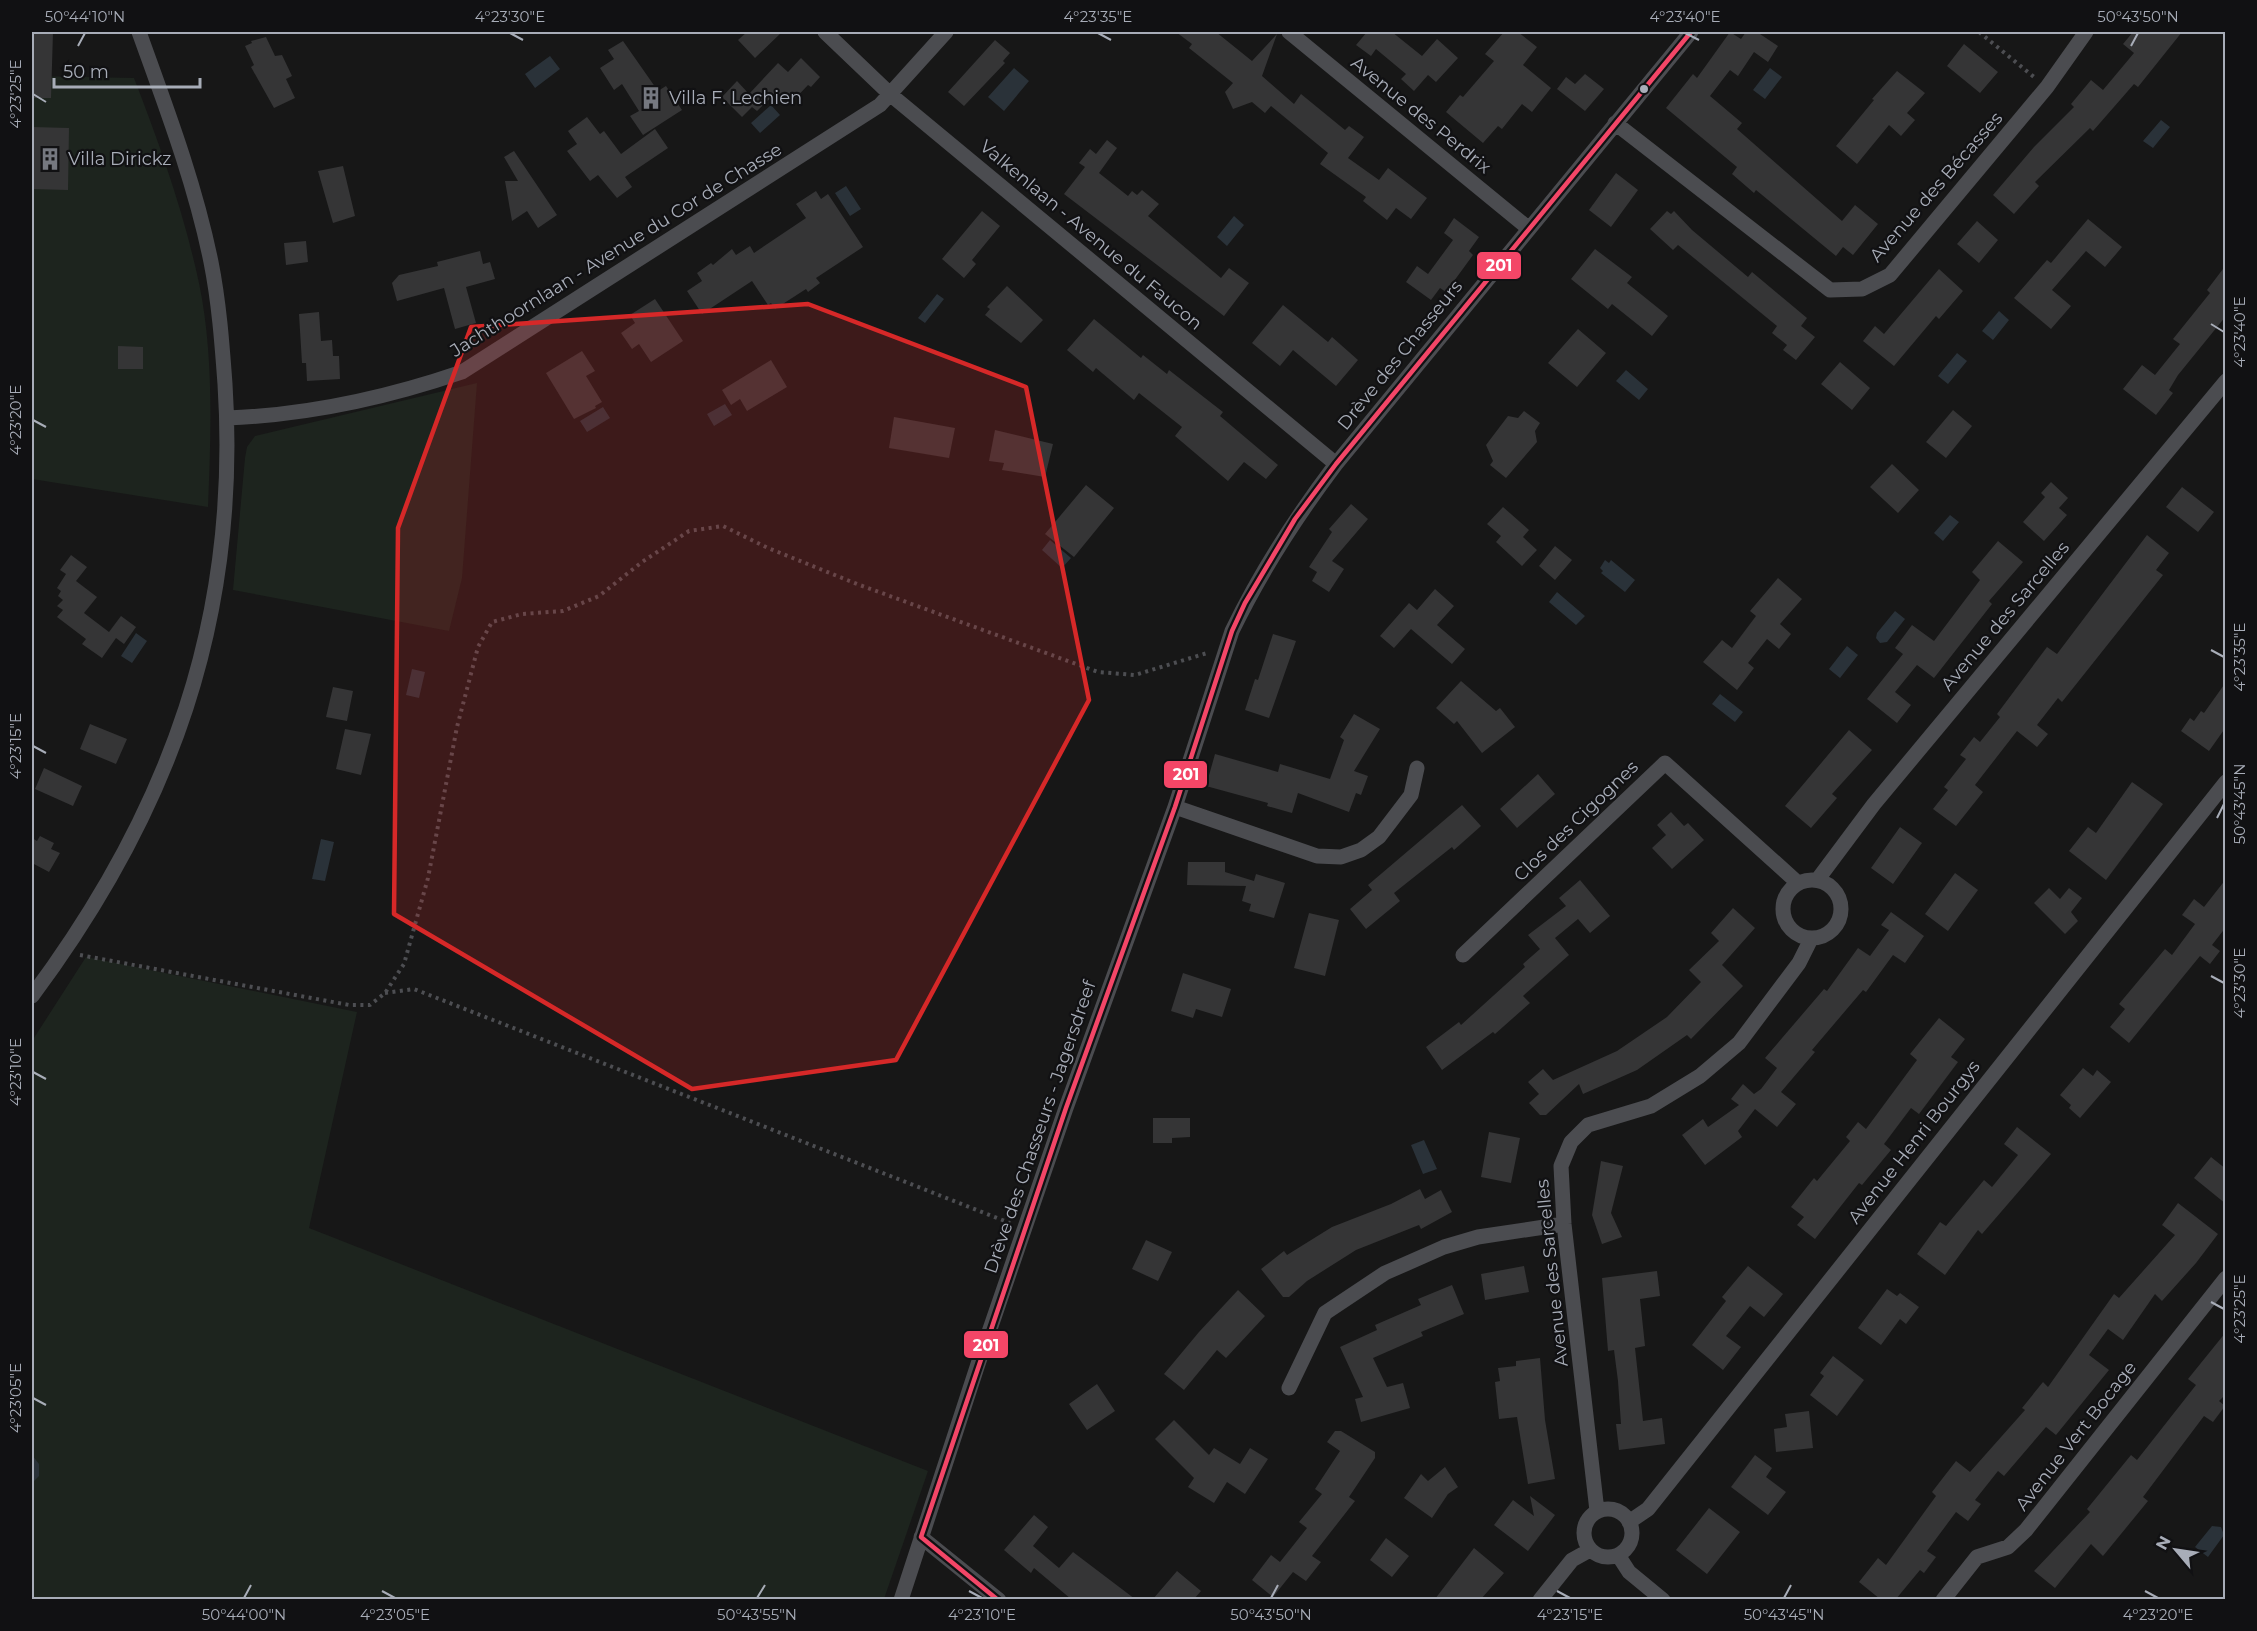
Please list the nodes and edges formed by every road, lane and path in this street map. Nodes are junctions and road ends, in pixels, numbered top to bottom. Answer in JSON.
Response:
{"nodes":[{"id":1,"x":139,"y":32,"type":"edge"},
{"id":2,"x":825,"y":32,"type":"edge"},
{"id":3,"x":945,"y":32,"type":"edge"},
{"id":4,"x":1289,"y":32,"type":"edge"},
{"id":5,"x":1691,"y":32,"type":"edge"},
{"id":6,"x":1979,"y":32,"type":"edge"},
{"id":7,"x":2086,"y":32,"type":"edge"},
{"id":8,"x":2046,"y":87,"type":"junction"},
{"id":9,"x":891,"y":95,"type":"junction"},
{"id":10,"x":1615,"y":123,"type":"junction"},
{"id":11,"x":1528,"y":228,"type":"junction"},
{"id":12,"x":2226,"y":381,"type":"edge"},
{"id":13,"x":227,"y":418,"type":"junction"},
{"id":14,"x":1336,"y":464,"type":"junction"},
{"id":15,"x":1227,"y":646,"type":"junction"},
{"id":16,"x":1219,"y":668,"type":"joint"},
{"id":17,"x":1417,"y":768,"type":"dead end"},
{"id":18,"x":2226,"y":782,"type":"edge"},
{"id":19,"x":1175,"y":807,"type":"junction"},
{"id":20,"x":1818,"y":879,"type":"junction"},
{"id":21,"x":1798,"y":883,"type":"junction"},
{"id":22,"x":1810,"y":939,"type":"junction"},
{"id":23,"x":64,"y":952,"type":"junction"},
{"id":24,"x":1463,"y":955,"type":"dead end"},
{"id":25,"x":385,"y":993,"type":"junction"},
{"id":26,"x":32,"y":996,"type":"edge"},
{"id":27,"x":1564,"y":1224,"type":"junction"},
{"id":28,"x":1024,"y":1228,"type":"junction"},
{"id":29,"x":2226,"y":1278,"type":"edge"},
{"id":30,"x":1289,"y":1388,"type":"dead end"},
{"id":31,"x":1597,"y":1511,"type":"junction"},
{"id":32,"x":1629,"y":1522,"type":"junction"},
{"id":33,"x":921,"y":1537,"type":"junction"},
{"id":34,"x":1590,"y":1550,"type":"junction"},
{"id":35,"x":1618,"y":1555,"type":"junction"},
{"id":36,"x":902,"y":1599,"type":"edge"},
{"id":37,"x":999,"y":1599,"type":"edge"},
{"id":38,"x":1540,"y":1599,"type":"edge"},
{"id":39,"x":1664,"y":1599,"type":"edge"},
{"id":40,"x":1943,"y":1599,"type":"edge"}],
"edges":[{"from":1,"to":13,"type":"street"},
{"from":2,"to":9,"type":"street","name":"Valkenlaan - Avenue du Faucon"},
{"from":3,"to":9,"type":"street","name":"Jachthoornlaan - Avenue du Cor de Chasse"},
{"from":4,"to":11,"type":"street","name":"Avenue des Perdrix"},
{"from":5,"to":10,"type":"street","name":"Drève des Chasseurs"},
{"from":6,"to":8,"type":"path"},
{"from":7,"to":8,"type":"street","name":"Avenue des Bécasses"},
{"from":8,"to":10,"type":"street","name":"Avenue des Bécasses"},
{"from":9,"to":13,"type":"street","name":"Jachthoornlaan - Avenue du Cor de Chasse"},
{"from":9,"to":14,"type":"street","name":"Valkenlaan - Avenue du Faucon"},
{"from":10,"to":11,"type":"street","name":"Drève des Chasseurs"},
{"from":11,"to":14,"type":"street","name":"Drève des Chasseurs"},
{"from":12,"to":20,"type":"street","name":"Avenue des Sarcelles"},
{"from":13,"to":23,"type":"street"},
{"from":14,"to":15,"type":"street","name":"Drève des Chasseurs"},
{"from":15,"to":16,"type":"street","name":"Drève des Chasseurs"},
{"from":15,"to":25,"type":"path"},
{"from":16,"to":19,"type":"street","name":"Drève des Chasseurs - Jagersdreef"},
{"from":17,"to":19,"type":"street"},
{"from":18,"to":32,"type":"street","name":"Avenue Henri Bourgys"},
{"from":19,"to":28,"type":"street","name":"Drève des Chasseurs - Jagersdreef"},
{"from":20,"to":21,"type":"street"},
{"from":20,"to":22,"type":"street"},
{"from":21,"to":22,"type":"street"},
{"from":21,"to":24,"type":"street","name":"Clos des Cigognes"},
{"from":22,"to":27,"type":"street","name":"Avenue des Sarcelles"},
{"from":23,"to":25,"type":"path"},
{"from":23,"to":26,"type":"street"},
{"from":25,"to":28,"type":"path"},
{"from":27,"to":30,"type":"street"},
{"from":27,"to":31,"type":"street","name":"Avenue des Sarcelles"},
{"from":28,"to":33,"type":"street","name":"Drève des Chasseurs - Jagersdreef"},
{"from":29,"to":40,"type":"street","name":"Avenue Vert Bocage"},
{"from":31,"to":32,"type":"street"},
{"from":31,"to":34,"type":"street"},
{"from":32,"to":35,"type":"street"},
{"from":33,"to":36,"type":"street","name":"Drève des Chasseurs - Jagersdreef"},
{"from":33,"to":37,"type":"street"},
{"from":34,"to":35,"type":"street"},
{"from":34,"to":38,"type":"street"},
{"from":35,"to":39,"type":"street"}]}
